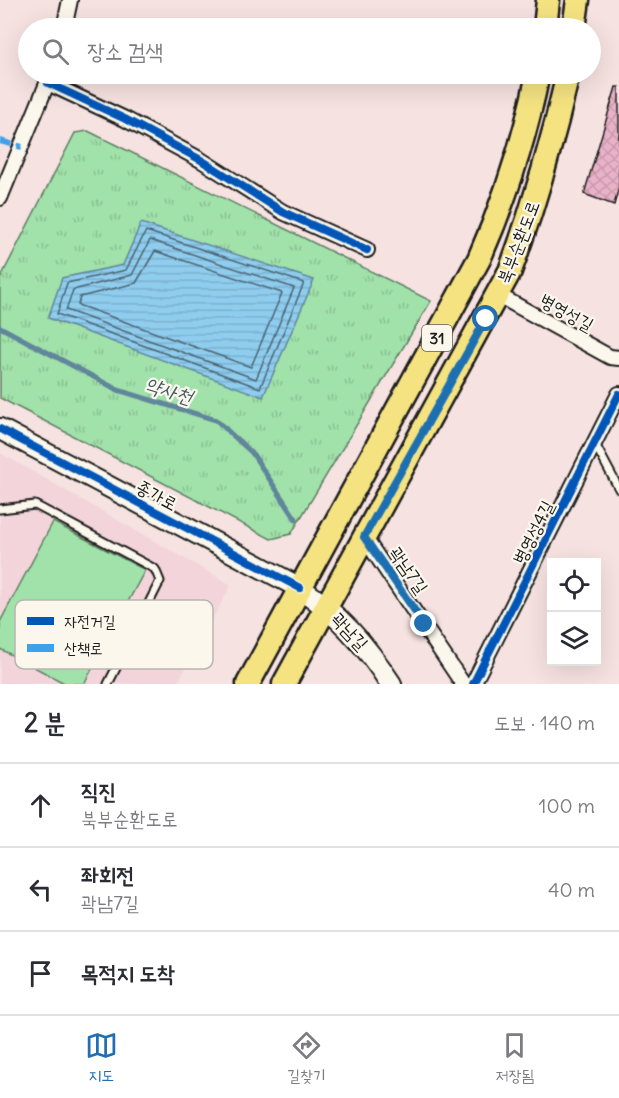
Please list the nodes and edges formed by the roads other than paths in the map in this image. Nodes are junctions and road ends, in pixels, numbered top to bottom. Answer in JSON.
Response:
{"nodes":[{"id":1,"x":70,"y":0,"type":"edge"},
{"id":2,"x":549,"y":0,"type":"edge"},
{"id":3,"x":578,"y":0,"type":"edge"},
{"id":4,"x":66,"y":18,"type":"edge"},
{"id":5,"x":546,"y":18,"type":"edge"},
{"id":6,"x":575,"y":18,"type":"edge"},
{"id":7,"x":48,"y":84,"type":"edge"},
{"id":8,"x":61,"y":84,"type":"edge"},
{"id":9,"x":536,"y":84,"type":"edge"},
{"id":10,"x":566,"y":84,"type":"edge"},
{"id":11,"x":0,"y":198,"type":"edge"},
{"id":12,"x":367,"y":250,"type":"dead end"},
{"id":13,"x":498,"y":295,"type":"junction"},
{"id":14,"x":619,"y":358,"type":"edge"},
{"id":15,"x":619,"y":394,"type":"edge"},
{"id":16,"x":0,"y":429,"type":"edge"},
{"id":17,"x":595,"y":442,"type":"junction"},
{"id":18,"x":619,"y":489,"type":"edge"},
{"id":19,"x":0,"y":509,"type":"edge"},
{"id":20,"x":364,"y":537,"type":"junction"},
{"id":21,"x":300,"y":588,"type":"junction"},
{"id":22,"x":150,"y":600,"type":"edge"},
{"id":23,"x":326,"y":606,"type":"junction"},
{"id":24,"x":116,"y":669,"type":"edge"},
{"id":25,"x":108,"y":684,"type":"edge"},
{"id":26,"x":248,"y":684,"type":"edge"},
{"id":27,"x":284,"y":684,"type":"edge"},
{"id":28,"x":391,"y":684,"type":"edge"},
{"id":29,"x":463,"y":684,"type":"edge"},
{"id":30,"x":473,"y":684,"type":"edge"}],
"edges":[{"from":1,"to":4,"type":"street"},
{"from":2,"to":5,"type":"main road"},
{"from":3,"to":6,"type":"main road"},
{"from":7,"to":11,"type":"street"},
{"from":8,"to":12,"type":"street"},
{"from":9,"to":21,"type":"main road","number":"31"},
{"from":10,"to":13,"type":"main road","name":"북부순환도로","number":"31"},
{"from":13,"to":14,"type":"street","name":"병영성길"},
{"from":13,"to":20,"type":"main road","name":"북부순환도로","number":"31"},
{"from":15,"to":17,"type":"street","name":"병영성4길"},
{"from":16,"to":21,"type":"street","name":"종가로"},
{"from":17,"to":18,"type":"lane"},
{"from":17,"to":30,"type":"street","name":"병영성4길"},
{"from":19,"to":22,"type":"lane"},
{"from":20,"to":23,"type":"main road","name":"북부순환도로","number":"31"},
{"from":20,"to":29,"type":"street","name":"곽남7길"},
{"from":21,"to":23,"type":"street","name":"곽남길"},
{"from":21,"to":26,"type":"main road","number":"31"},
{"from":23,"to":27,"type":"main road","name":"북부순환도로","number":"31"},
{"from":23,"to":28,"type":"street","name":"곽남길"},
{"from":24,"to":25,"type":"lane"}]}
